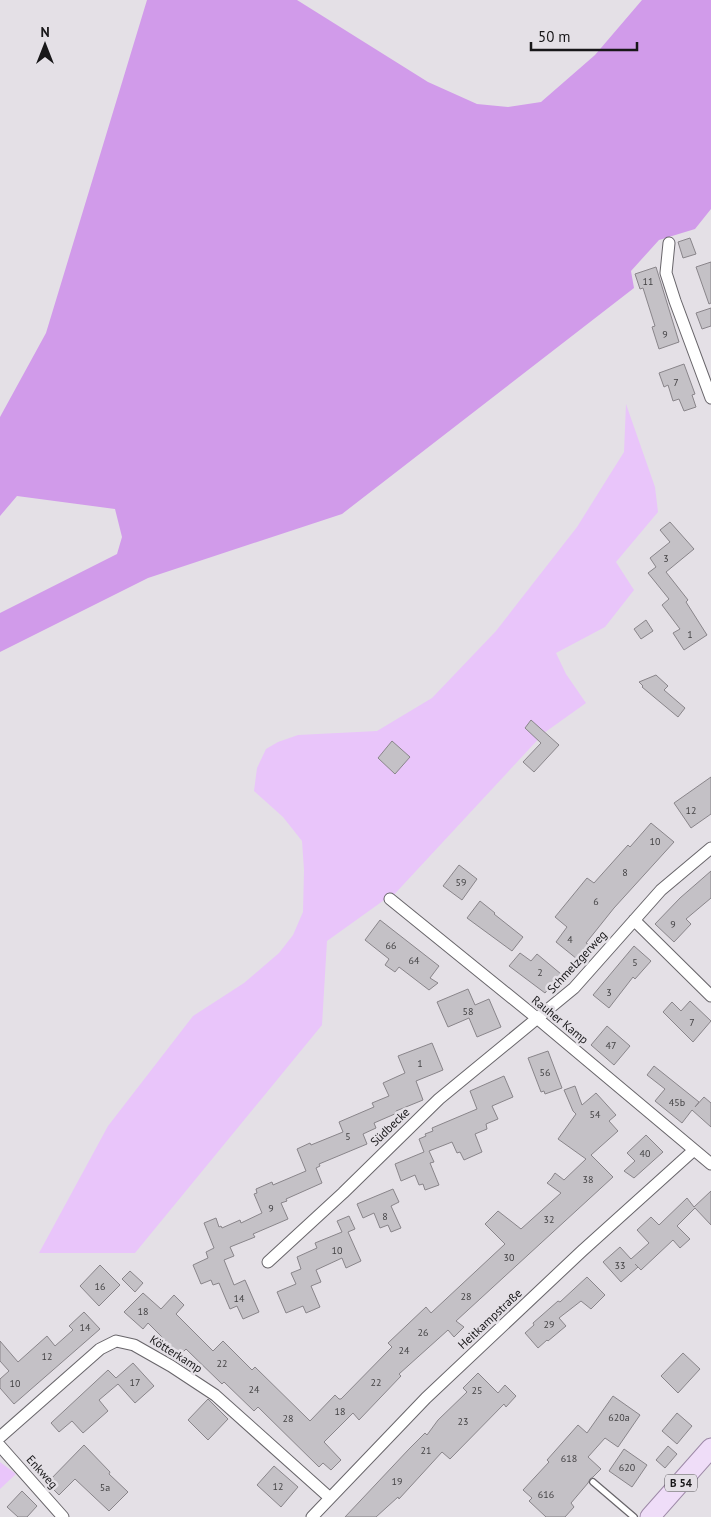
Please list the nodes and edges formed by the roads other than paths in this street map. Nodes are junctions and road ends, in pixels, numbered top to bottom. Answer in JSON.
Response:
{"nodes":[{"id":1,"x":669,"y":243,"type":"dead end"},
{"id":2,"x":711,"y":398,"type":"edge"},
{"id":3,"x":711,"y":848,"type":"edge"},
{"id":4,"x":390,"y":899,"type":"dead end"},
{"id":5,"x":634,"y":920,"type":"junction"},
{"id":6,"x":711,"y":996,"type":"edge"},
{"id":7,"x":538,"y":1019,"type":"junction"},
{"id":8,"x":694,"y":1150,"type":"junction"},
{"id":9,"x":711,"y":1164,"type":"edge"},
{"id":10,"x":268,"y":1262,"type":"dead end"},
{"id":11,"x":0,"y":1438,"type":"edge"},
{"id":12,"x":0,"y":1446,"type":"edge"},
{"id":13,"x":711,"y":1448,"type":"edge"},
{"id":14,"x":593,"y":1482,"type":"dead end"},
{"id":15,"x":330,"y":1498,"type":"junction"},
{"id":16,"x":64,"y":1517,"type":"edge"},
{"id":17,"x":312,"y":1517,"type":"edge"},
{"id":18,"x":634,"y":1517,"type":"edge"},
{"id":19,"x":650,"y":1517,"type":"edge"}],
"edges":[{"from":1,"to":2,"type":"street"},
{"from":3,"to":5,"type":"street","name":"Schmelzgerweg"},
{"from":4,"to":7,"type":"street","name":"Rauher Kamp"},
{"from":5,"to":6,"type":"street"},
{"from":5,"to":7,"type":"street","name":"Schmelzgerweg"},
{"from":7,"to":8,"type":"street","name":"Rauher Kamp"},
{"from":7,"to":10,"type":"street","name":"Südbecke"},
{"from":8,"to":9,"type":"street","name":"Rauher Kamp"},
{"from":8,"to":15,"type":"street","name":"Heitkampstraße"},
{"from":11,"to":15,"type":"street","name":"Kötterkamp"},
{"from":12,"to":16,"type":"street","name":"Enkweg"},
{"from":13,"to":19,"type":"main road","number":"B 54"},
{"from":14,"to":18,"type":"lane"},
{"from":15,"to":17,"type":"street","name":"Heitkampstraße"}]}
